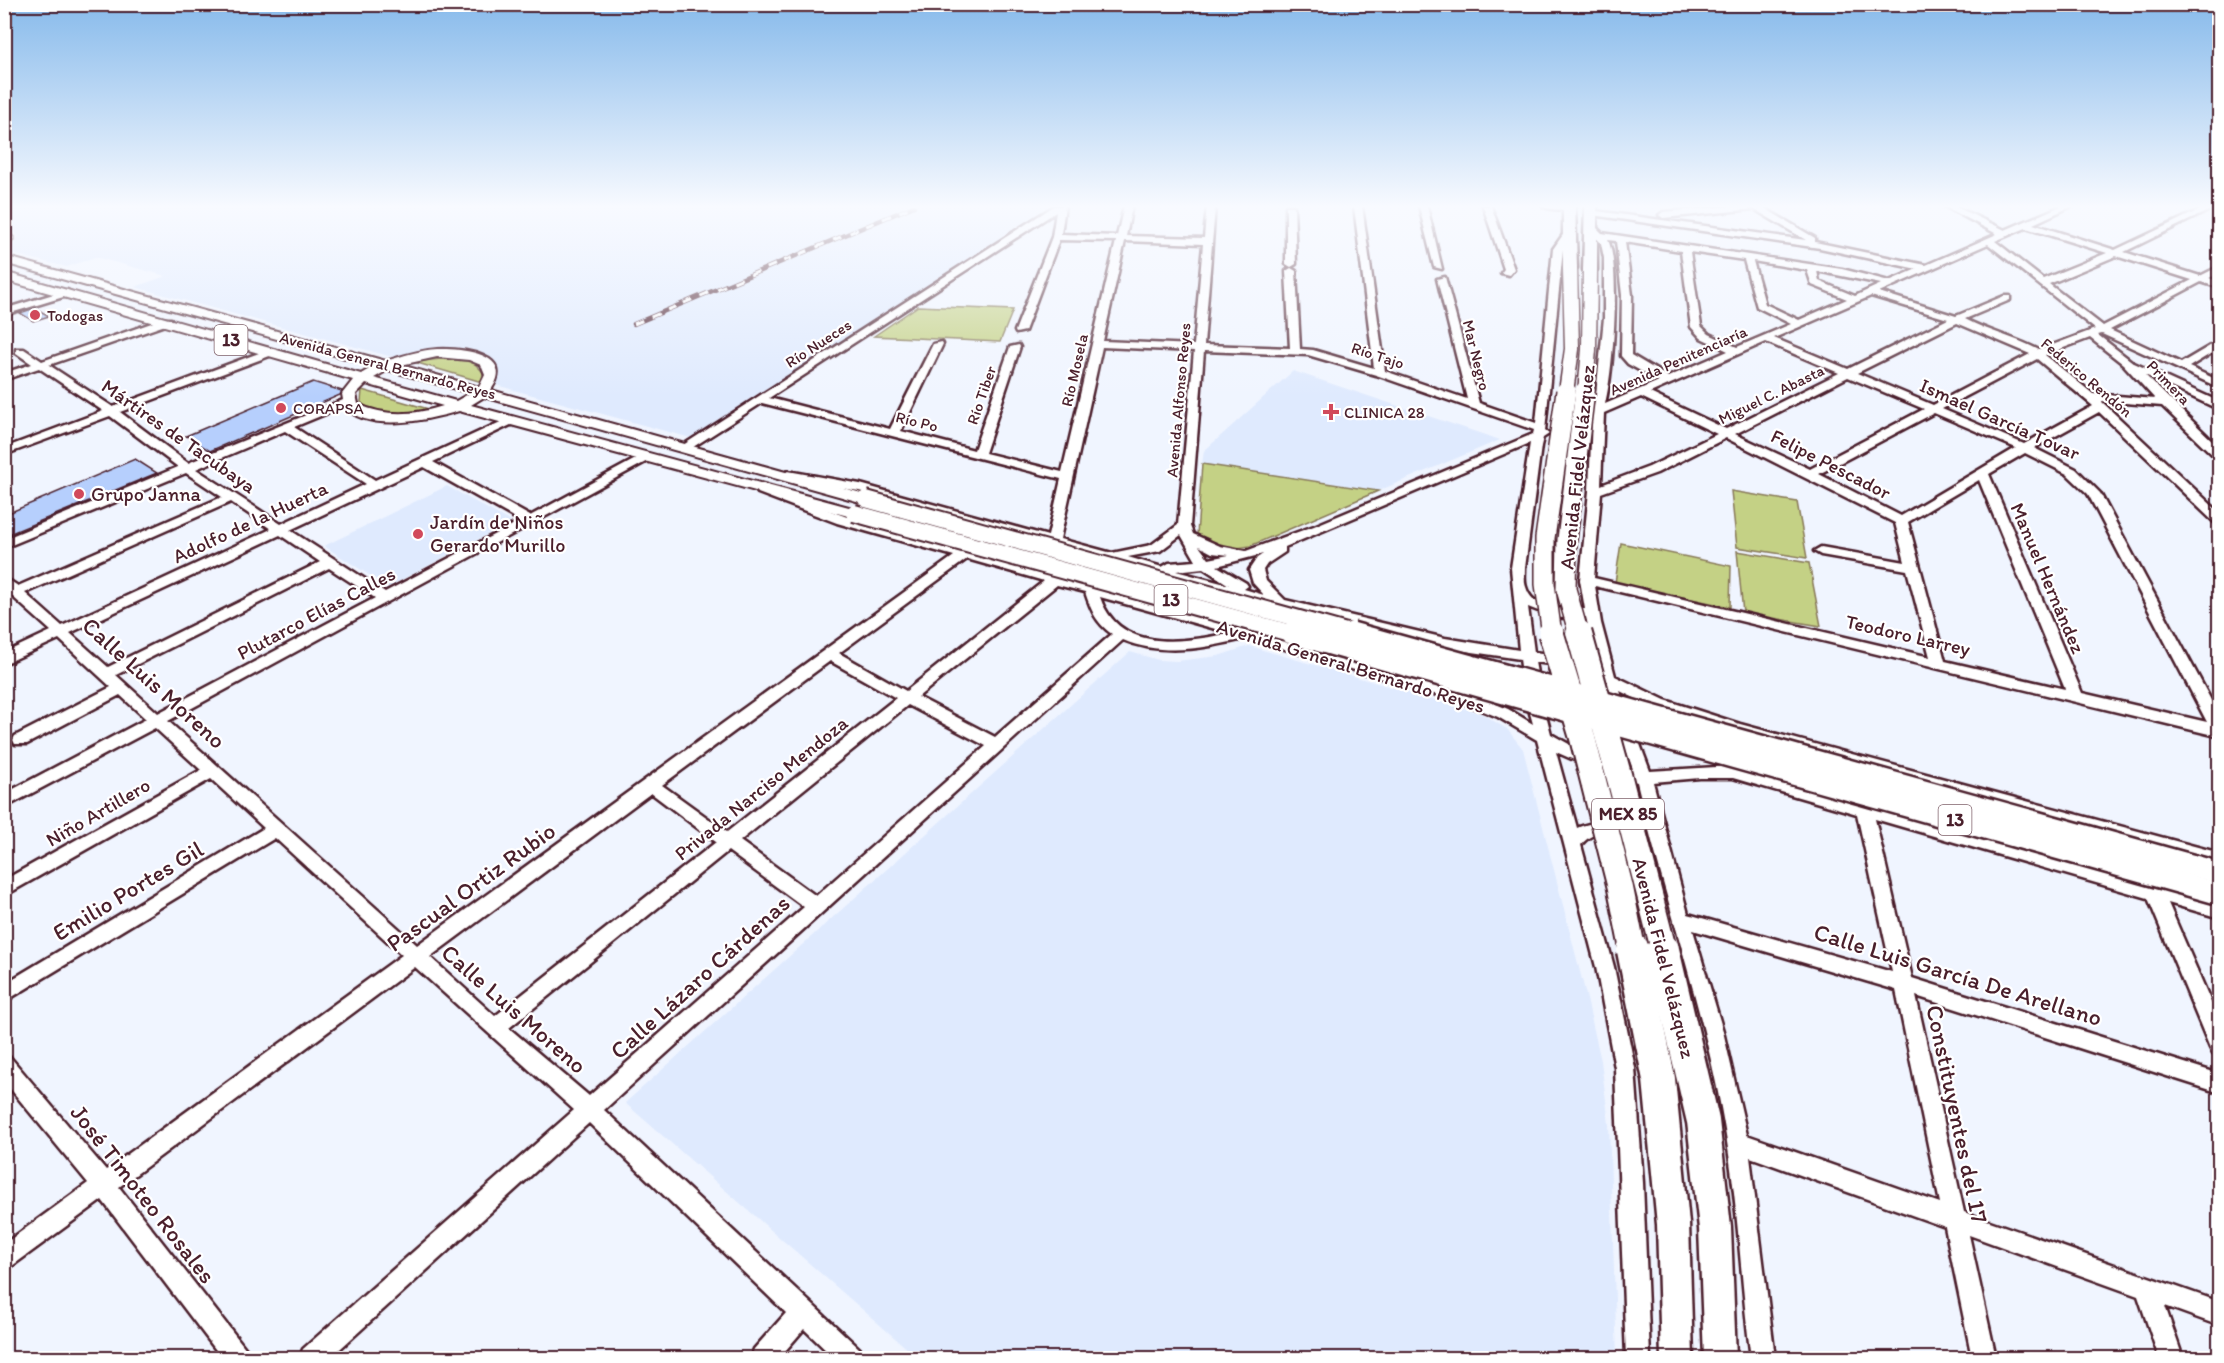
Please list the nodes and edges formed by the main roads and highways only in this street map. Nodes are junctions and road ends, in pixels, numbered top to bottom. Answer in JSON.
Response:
{"nodes":[{"id":1,"x":1580,"y":269,"type":"joint"},
{"id":2,"x":43,"y":270,"type":"edge"},
{"id":3,"x":4,"y":276,"type":"edge"},
{"id":4,"x":389,"y":365,"type":"junction"},
{"id":5,"x":364,"y":378,"type":"junction"},
{"id":6,"x":483,"y":391,"type":"junction"},
{"id":7,"x":458,"y":405,"type":"junction"},
{"id":8,"x":860,"y":506,"type":"junction"},
{"id":9,"x":2220,"y":873,"type":"edge"},
{"id":10,"x":2220,"y":894,"type":"edge"},
{"id":11,"x":1677,"y":1359,"type":"edge"},
{"id":12,"x":1720,"y":1359,"type":"edge"}],
"edges":[{"from":1,"to":11,"type":"highway","name":"Avenida Fidel Velázquez","number":"MEX 85","bridge":true},
{"from":1,"to":12,"type":"highway","name":"Avenida Fidel Velázquez","number":"MEX 85","bridge":true},
{"from":2,"to":4,"type":"main road","name":"Avenida General Bernardo Reyes","number":"13"},
{"from":3,"to":5,"type":"main road","name":"Avenida General Bernardo Reyes","number":"13"},
{"from":4,"to":5,"type":"main road"},
{"from":4,"to":6,"type":"main road","name":"Avenida General Bernardo Reyes","number":"13"},
{"from":4,"to":6,"type":"main road"},
{"from":5,"to":7,"type":"main road","name":"Avenida General Bernardo Reyes","number":"13"},
{"from":5,"to":7,"type":"main road"},
{"from":6,"to":7,"type":"main road"},
{"from":6,"to":8,"type":"main road","name":"Avenida General Bernardo Reyes","number":"13"},
{"from":7,"to":8,"type":"main road","name":"Avenida General Bernardo Reyes","number":"13"},
{"from":8,"to":9,"type":"main road","name":"Avenida General Bernardo Reyes","number":"13","bridge":true},
{"from":8,"to":10,"type":"main road","name":"Avenida General Bernardo Reyes","number":"13","bridge":true}]}
